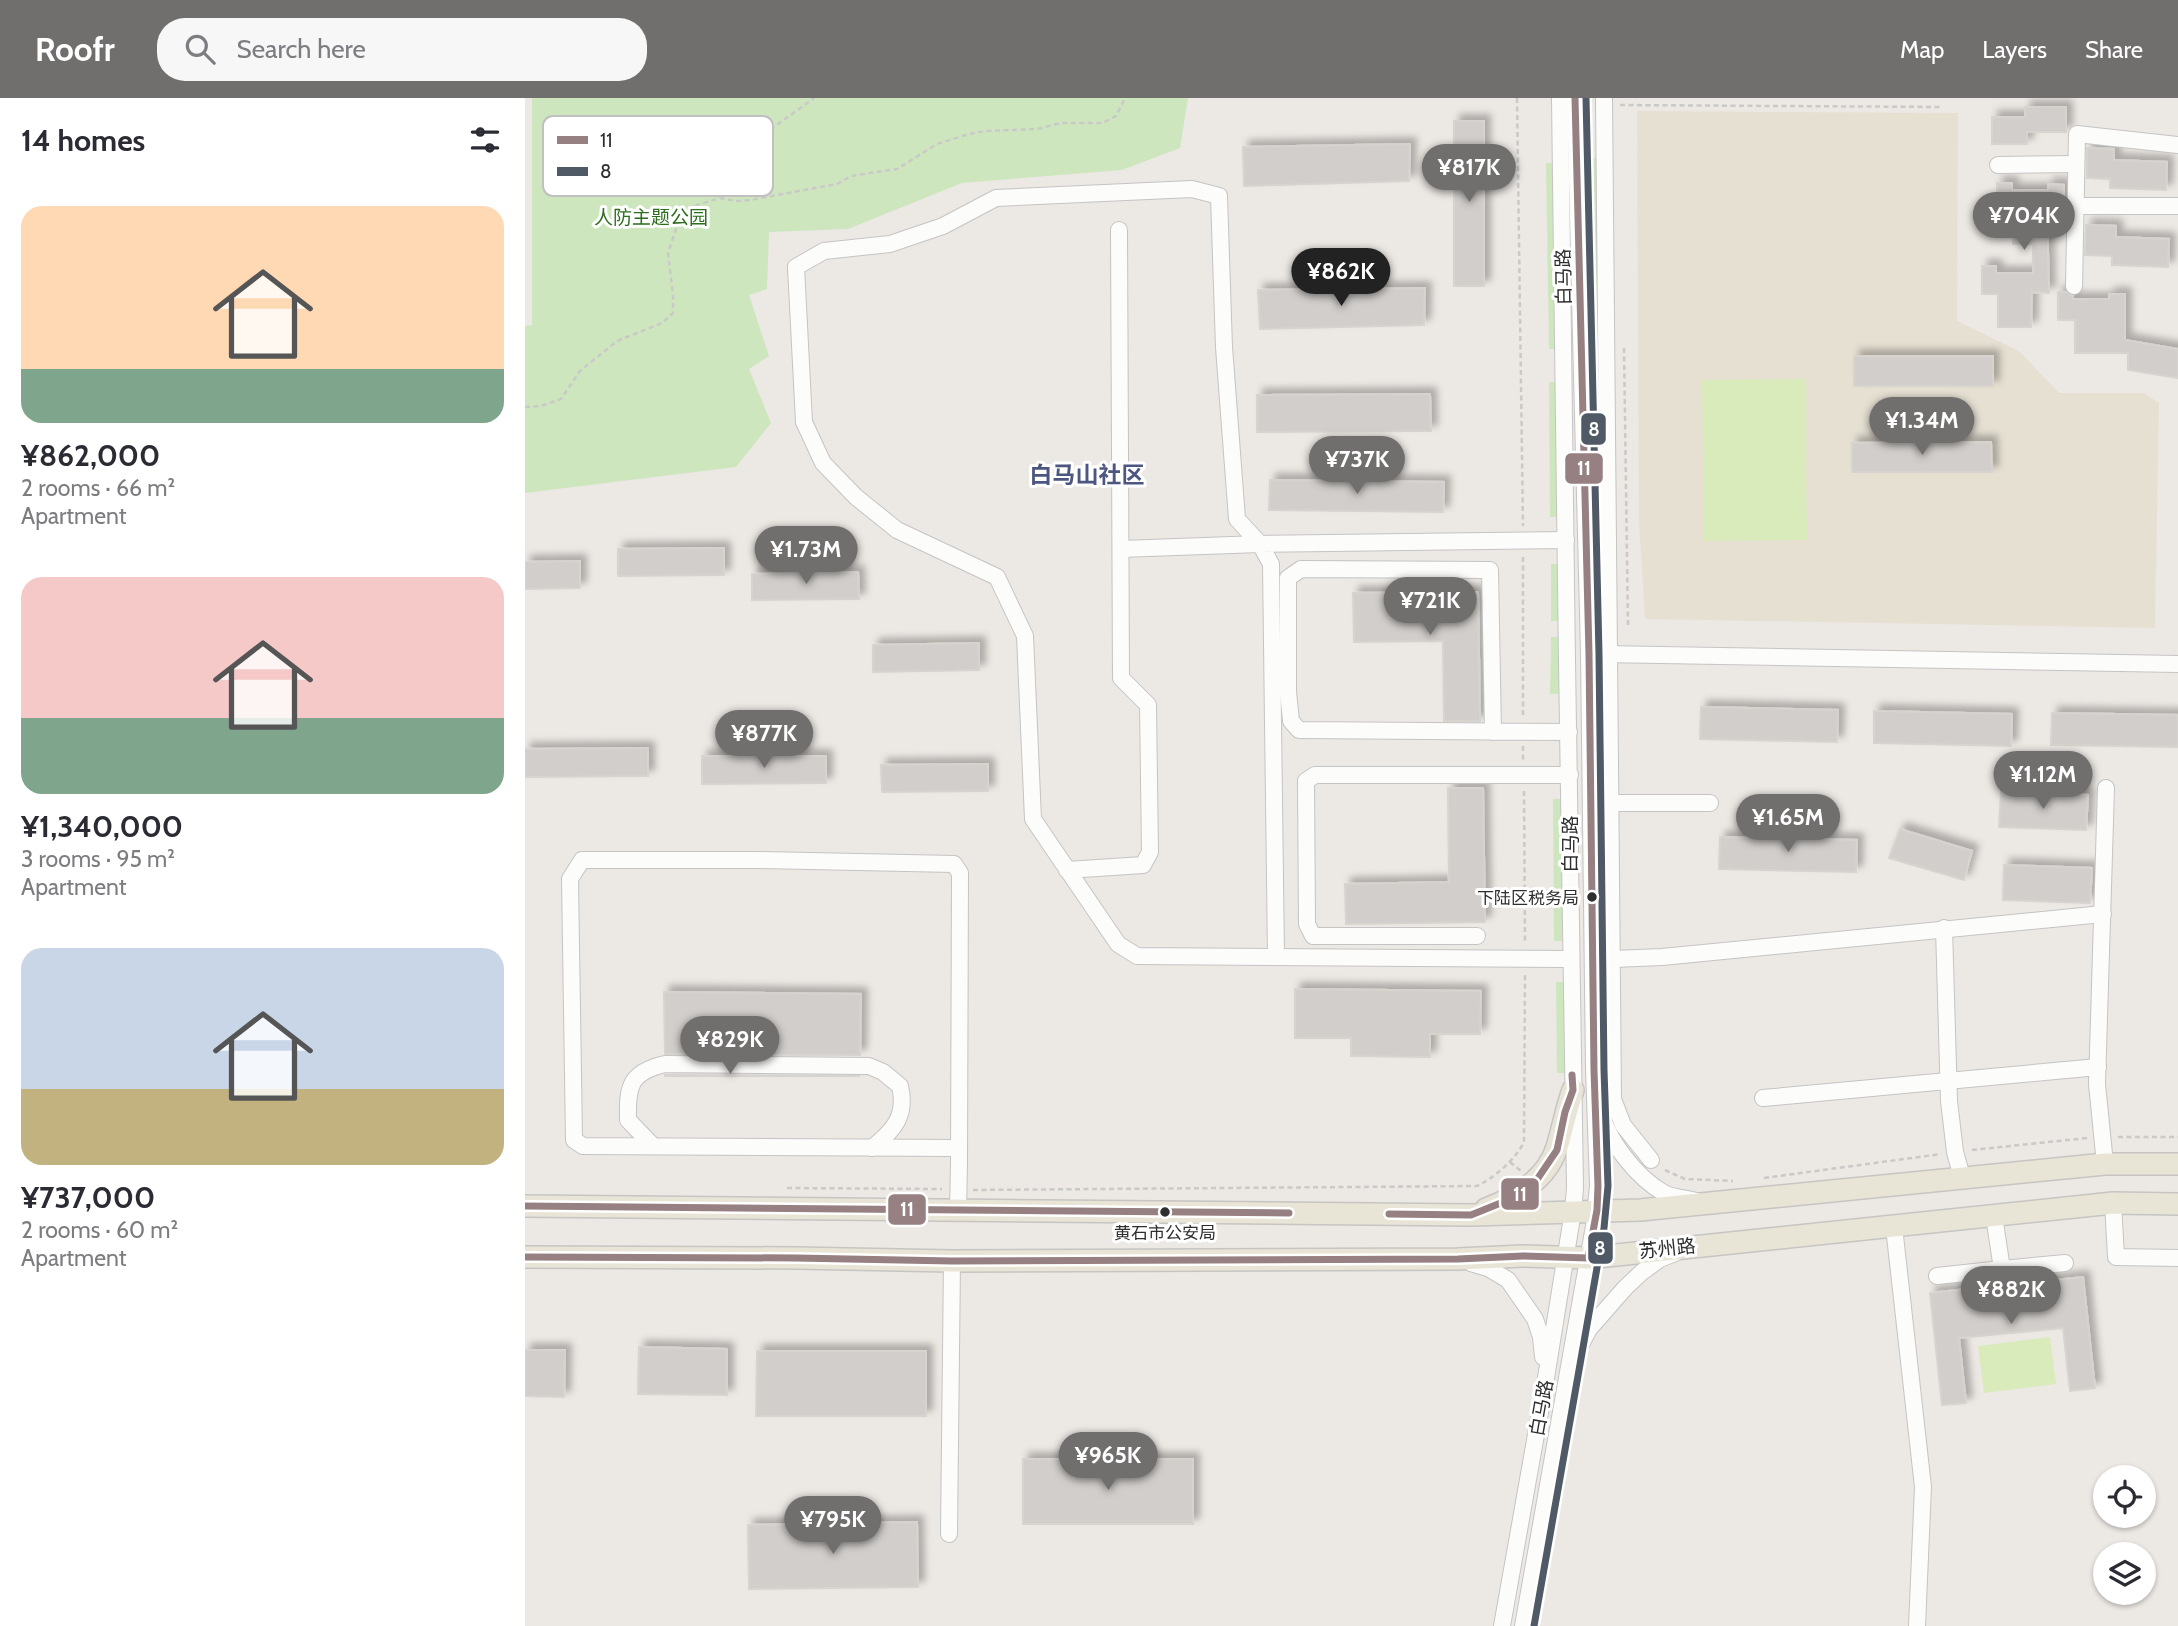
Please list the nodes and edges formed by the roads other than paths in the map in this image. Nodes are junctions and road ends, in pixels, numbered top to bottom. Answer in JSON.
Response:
{"nodes":[{"id":1,"x":1560,"y":98,"type":"edge"},
{"id":2,"x":1575,"y":98,"type":"edge"},
{"id":3,"x":1604,"y":98,"type":"edge"},
{"id":4,"x":2178,"y":145,"type":"edge"},
{"id":5,"x":2076,"y":164,"type":"junction"},
{"id":6,"x":1998,"y":165,"type":"dead end"},
{"id":7,"x":2075,"y":206,"type":"junction"},
{"id":8,"x":2178,"y":206,"type":"edge"},
{"id":9,"x":1119,"y":230,"type":"dead end"},
{"id":10,"x":2074,"y":286,"type":"dead end"},
{"id":11,"x":1566,"y":540,"type":"junction"},
{"id":12,"x":1260,"y":544,"type":"junction"},
{"id":13,"x":1121,"y":549,"type":"junction"},
{"id":14,"x":1589,"y":653,"type":"junction"},
{"id":15,"x":1609,"y":654,"type":"junction"},
{"id":16,"x":2178,"y":664,"type":"edge"},
{"id":17,"x":1493,"y":732,"type":"junction"},
{"id":18,"x":1569,"y":732,"type":"junction"},
{"id":19,"x":1570,"y":775,"type":"junction"},
{"id":20,"x":2106,"y":788,"type":"dead end"},
{"id":21,"x":1591,"y":803,"type":"junction"},
{"id":22,"x":1611,"y":803,"type":"junction"},
{"id":23,"x":1710,"y":803,"type":"dead end"},
{"id":24,"x":1067,"y":870,"type":"junction"},
{"id":25,"x":2103,"y":914,"type":"junction"},
{"id":26,"x":1944,"y":928,"type":"junction"},
{"id":27,"x":1477,"y":936,"type":"dead end"},
{"id":28,"x":1276,"y":957,"type":"junction"},
{"id":29,"x":1570,"y":959,"type":"junction"},
{"id":30,"x":1613,"y":959,"type":"junction"},
{"id":31,"x":2098,"y":1067,"type":"junction"},
{"id":32,"x":1594,"y":1070,"type":"junction"},
{"id":33,"x":1948,"y":1080,"type":"junction"},
{"id":34,"x":1573,"y":1090,"type":"junction"},
{"id":35,"x":1763,"y":1098,"type":"dead end"},
{"id":36,"x":653,"y":1146,"type":"junction"},
{"id":37,"x":872,"y":1147,"type":"junction"},
{"id":38,"x":959,"y":1148,"type":"junction"},
{"id":39,"x":1651,"y":1160,"type":"road end"},
{"id":40,"x":2105,"y":1164,"type":"junction"},
{"id":41,"x":2178,"y":1164,"type":"edge"},
{"id":42,"x":1962,"y":1177,"type":"junction"},
{"id":43,"x":958,"y":1200,"type":"junction"},
{"id":44,"x":1705,"y":1203,"type":"junction"},
{"id":45,"x":2113,"y":1203,"type":"junction"},
{"id":46,"x":2178,"y":1204,"type":"edge"},
{"id":47,"x":525,"y":1206,"type":"edge"},
{"id":48,"x":1597,"y":1210,"type":"junction"},
{"id":49,"x":1573,"y":1211,"type":"junction"},
{"id":50,"x":1471,"y":1215,"type":"junction"},
{"id":51,"x":1994,"y":1216,"type":"junction"},
{"id":52,"x":1894,"y":1227,"type":"junction"},
{"id":53,"x":1693,"y":1246,"type":"junction"},
{"id":54,"x":525,"y":1257,"type":"edge"},
{"id":55,"x":1566,"y":1257,"type":"junction"},
{"id":56,"x":1588,"y":1258,"type":"junction"},
{"id":57,"x":2178,"y":1258,"type":"edge"},
{"id":58,"x":1458,"y":1259,"type":"junction"},
{"id":59,"x":952,"y":1261,"type":"junction"},
{"id":60,"x":2065,"y":1263,"type":"dead end"},
{"id":61,"x":2002,"y":1269,"type":"junction"},
{"id":62,"x":1937,"y":1276,"type":"dead end"},
{"id":63,"x":1545,"y":1384,"type":"junction"},
{"id":64,"x":1566,"y":1388,"type":"junction"},
{"id":65,"x":949,"y":1534,"type":"dead end"},
{"id":66,"x":1502,"y":1626,"type":"edge"},
{"id":67,"x":1523,"y":1626,"type":"edge"},
{"id":68,"x":1917,"y":1626,"type":"edge"}],
"edges":[{"from":1,"to":11,"type":"street","name":"白马路"},
{"from":2,"to":14,"type":"street","name":"白马路"},
{"from":3,"to":15,"type":"street"},
{"from":4,"to":5,"type":"street"},
{"from":5,"to":6,"type":"street"},
{"from":5,"to":7,"type":"street"},
{"from":7,"to":8,"type":"street"},
{"from":7,"to":10,"type":"street"},
{"from":9,"to":13,"type":"street"},
{"from":11,"to":12,"type":"street"},
{"from":11,"to":18,"type":"street","name":"白马路"},
{"from":12,"to":13,"type":"street"},
{"from":12,"to":24,"type":"street"},
{"from":12,"to":28,"type":"street"},
{"from":13,"to":24,"type":"street"},
{"from":14,"to":15,"type":"street"},
{"from":14,"to":21,"type":"street","name":"白马路"},
{"from":15,"to":16,"type":"street"},
{"from":15,"to":22,"type":"street"},
{"from":17,"to":17,"type":"street"},
{"from":17,"to":18,"type":"street"},
{"from":18,"to":19,"type":"street","name":"白马路"},
{"from":19,"to":27,"type":"street"},
{"from":19,"to":29,"type":"street","name":"白马路"},
{"from":20,"to":25,"type":"street"},
{"from":21,"to":22,"type":"street"},
{"from":21,"to":32,"type":"street","name":"白马路"},
{"from":22,"to":23,"type":"street"},
{"from":22,"to":30,"type":"street"},
{"from":24,"to":28,"type":"street"},
{"from":25,"to":26,"type":"street"},
{"from":25,"to":31,"type":"street"},
{"from":26,"to":30,"type":"street"},
{"from":26,"to":33,"type":"street"},
{"from":28,"to":29,"type":"street"},
{"from":29,"to":34,"type":"street","name":"白马路"},
{"from":30,"to":39,"type":"street"},
{"from":31,"to":33,"type":"street"},
{"from":31,"to":40,"type":"street"},
{"from":32,"to":44,"type":"street"},
{"from":32,"to":48,"type":"street","name":"白马路"},
{"from":33,"to":35,"type":"street"},
{"from":33,"to":42,"type":"street"},
{"from":34,"to":49,"type":"street","name":"白马路"},
{"from":34,"to":50,"type":"main road"},
{"from":36,"to":37,"type":"street"},
{"from":36,"to":37,"type":"street"},
{"from":36,"to":38,"type":"street"},
{"from":37,"to":38,"type":"street"},
{"from":38,"to":43,"type":"street"},
{"from":40,"to":41,"type":"main road"},
{"from":40,"to":42,"type":"main road"},
{"from":42,"to":44,"type":"main road"},
{"from":43,"to":47,"type":"main road"},
{"from":43,"to":50,"type":"main road"},
{"from":44,"to":48,"type":"main road"},
{"from":45,"to":46,"type":"main road","name":"苏州路"},
{"from":45,"to":51,"type":"main road","name":"苏州路"},
{"from":45,"to":57,"type":"street"},
{"from":48,"to":49,"type":"main road"},
{"from":48,"to":56,"type":"street","name":"白马路"},
{"from":49,"to":50,"type":"main road"},
{"from":49,"to":55,"type":"street","name":"白马路"},
{"from":51,"to":52,"type":"main road","name":"苏州路"},
{"from":51,"to":61,"type":"street"},
{"from":52,"to":53,"type":"main road","name":"苏州路"},
{"from":52,"to":68,"type":"street"},
{"from":53,"to":56,"type":"main road","name":"苏州路"},
{"from":53,"to":64,"type":"street"},
{"from":54,"to":59,"type":"main road","name":"苏州路"},
{"from":55,"to":56,"type":"main road","name":"苏州路"},
{"from":55,"to":58,"type":"main road","name":"苏州路"},
{"from":55,"to":63,"type":"street","name":"白马路"},
{"from":56,"to":64,"type":"street","name":"白马路"},
{"from":58,"to":59,"type":"main road","name":"苏州路"},
{"from":58,"to":63,"type":"street"},
{"from":59,"to":65,"type":"street"},
{"from":60,"to":61,"type":"street"},
{"from":61,"to":62,"type":"street"},
{"from":63,"to":66,"type":"street","name":"白马路"},
{"from":64,"to":67,"type":"street","name":"白马路"}]}
